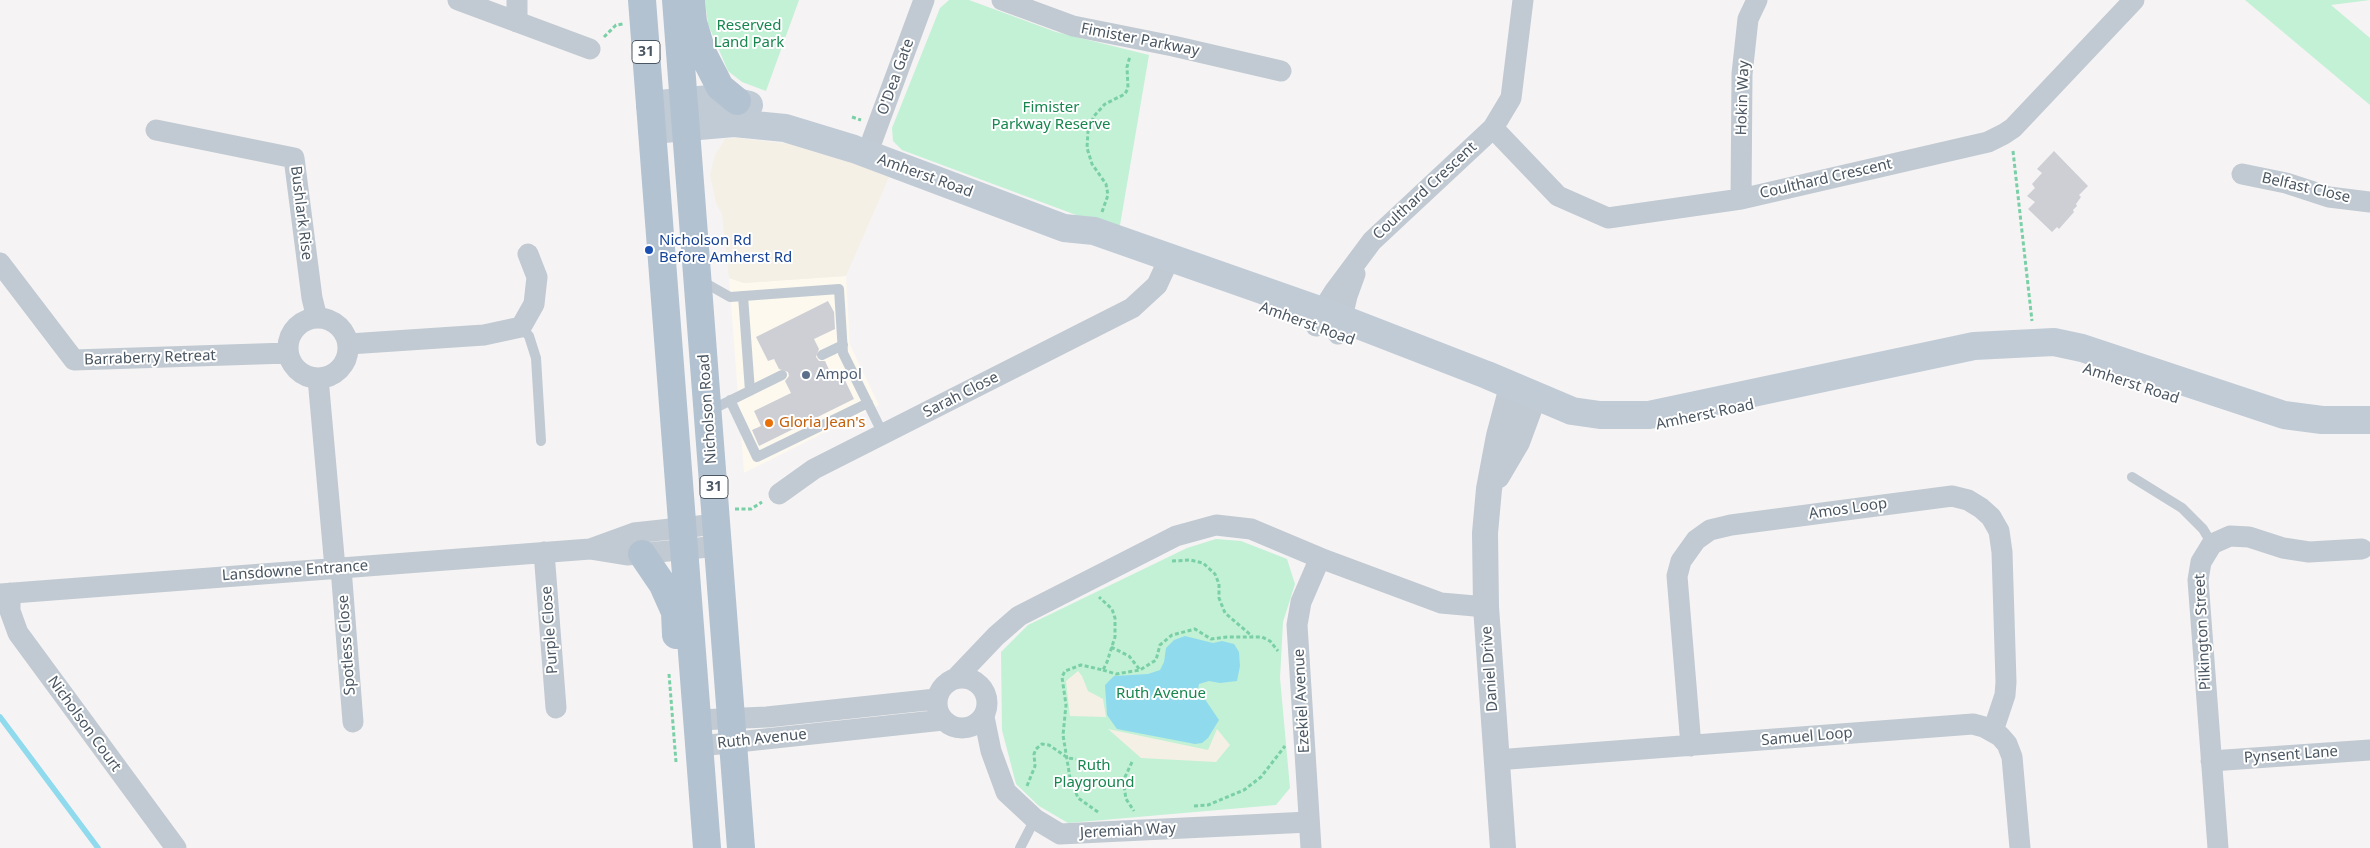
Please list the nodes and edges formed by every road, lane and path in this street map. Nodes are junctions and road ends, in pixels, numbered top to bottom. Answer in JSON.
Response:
{"nodes":[{"id":1,"x":458,"y":0,"type":"edge"},
{"id":2,"x":517,"y":0,"type":"edge"},
{"id":3,"x":676,"y":0,"type":"edge"},
{"id":4,"x":691,"y":0,"type":"edge"},
{"id":5,"x":908,"y":0,"type":"edge"},
{"id":6,"x":924,"y":0,"type":"edge"},
{"id":7,"x":1002,"y":0,"type":"edge"},
{"id":8,"x":1524,"y":0,"type":"edge"},
{"id":9,"x":1757,"y":0,"type":"edge"},
{"id":10,"x":2134,"y":0,"type":"edge"},
{"id":11,"x":635,"y":11,"type":"edge"},
{"id":12,"x":517,"y":22,"type":"junction"},
{"id":13,"x":1134,"y":38,"type":"junction"},
{"id":14,"x":590,"y":49,"type":"joint"},
{"id":15,"x":1281,"y":71,"type":"dead end"},
{"id":16,"x":737,"y":101,"type":"junction"},
{"id":17,"x":684,"y":114,"type":"junction"},
{"id":18,"x":651,"y":117,"type":"junction"},
{"id":19,"x":785,"y":128,"type":"junction"},
{"id":20,"x":1493,"y":128,"type":"junction"},
{"id":21,"x":156,"y":130,"type":"dead end"},
{"id":22,"x":2004,"y":134,"type":"junction"},
{"id":23,"x":860,"y":152,"type":"junction"},
{"id":24,"x":2242,"y":174,"type":"dead end"},
{"id":25,"x":1741,"y":199,"type":"junction"},
{"id":26,"x":2370,"y":202,"type":"edge"},
{"id":27,"x":1101,"y":218,"type":"dead end"},
{"id":28,"x":528,"y":254,"type":"dead end"},
{"id":29,"x":0,"y":263,"type":"edge"},
{"id":30,"x":1166,"y":266,"type":"junction"},
{"id":31,"x":698,"y":279,"type":"junction"},
{"id":32,"x":743,"y":296,"type":"junction"},
{"id":33,"x":317,"y":318,"type":"junction"},
{"id":34,"x":2032,"y":322,"type":"dead end"},
{"id":35,"x":1330,"y":323,"type":"junction"},
{"id":36,"x":521,"y":327,"type":"junction"},
{"id":37,"x":349,"y":344,"type":"junction"},
{"id":38,"x":843,"y":345,"type":"junction"},
{"id":39,"x":288,"y":353,"type":"junction"},
{"id":40,"x":822,"y":355,"type":"dead end"},
{"id":41,"x":782,"y":375,"type":"dead end"},
{"id":42,"x":318,"y":378,"type":"junction"},
{"id":43,"x":750,"y":391,"type":"junction"},
{"id":44,"x":1521,"y":398,"type":"junction"},
{"id":45,"x":868,"y":403,"type":"junction"},
{"id":46,"x":719,"y":405,"type":"junction"},
{"id":47,"x":2370,"y":420,"type":"edge"},
{"id":48,"x":883,"y":434,"type":"junction"},
{"id":49,"x":2370,"y":436,"type":"edge"},
{"id":50,"x":541,"y":441,"type":"dead end"},
{"id":51,"x":2132,"y":477,"type":"dead end"},
{"id":52,"x":780,"y":494,"type":"joint"},
{"id":53,"x":723,"y":526,"type":"junction"},
{"id":54,"x":684,"y":538,"type":"junction"},
{"id":55,"x":2212,"y":544,"type":"junction"},
{"id":56,"x":590,"y":549,"type":"junction"},
{"id":57,"x":2362,"y":549,"type":"dead end"},
{"id":58,"x":544,"y":552,"type":"junction"},
{"id":59,"x":642,"y":554,"type":"junction"},
{"id":60,"x":1320,"y":558,"type":"junction"},
{"id":61,"x":1167,"y":564,"type":"dead end"},
{"id":62,"x":338,"y":568,"type":"junction"},
{"id":63,"x":5,"y":593,"type":"edge"},
{"id":64,"x":1108,"y":593,"type":"dead end"},
{"id":65,"x":1099,"y":597,"type":"junction"},
{"id":66,"x":1092,"y":601,"type":"dead end"},
{"id":67,"x":1486,"y":607,"type":"junction"},
{"id":68,"x":1253,"y":636,"type":"junction"},
{"id":69,"x":989,"y":644,"type":"junction"},
{"id":70,"x":1111,"y":647,"type":"junction"},
{"id":71,"x":1280,"y":658,"type":"dead end"},
{"id":72,"x":1102,"y":670,"type":"junction"},
{"id":73,"x":1140,"y":670,"type":"junction"},
{"id":74,"x":955,"y":679,"type":"junction"},
{"id":75,"x":981,"y":685,"type":"junction"},
{"id":76,"x":936,"y":699,"type":"junction"},
{"id":77,"x":556,"y":708,"type":"dead end"},
{"id":78,"x":942,"y":720,"type":"junction"},
{"id":79,"x":352,"y":722,"type":"dead end"},
{"id":80,"x":975,"y":722,"type":"junction"},
{"id":81,"x":733,"y":730,"type":"junction"},
{"id":82,"x":1993,"y":731,"type":"junction"},
{"id":83,"x":699,"y":733,"type":"junction"},
{"id":84,"x":1287,"y":743,"type":"dead end"},
{"id":85,"x":1691,"y":746,"type":"junction"},
{"id":86,"x":2370,"y":750,"type":"edge"},
{"id":87,"x":1065,"y":757,"type":"junction"},
{"id":88,"x":1076,"y":759,"type":"dead end"},
{"id":89,"x":1496,"y":760,"type":"junction"},
{"id":90,"x":2211,"y":761,"type":"junction"},
{"id":91,"x":1132,"y":762,"type":"dead end"},
{"id":92,"x":1014,"y":799,"type":"junction"},
{"id":93,"x":1189,"y":807,"type":"dead end"},
{"id":94,"x":1135,"y":811,"type":"junction"},
{"id":95,"x":1140,"y":811,"type":"dead end"},
{"id":96,"x":1103,"y":812,"type":"dead end"},
{"id":97,"x":1126,"y":812,"type":"dead end"},
{"id":98,"x":1035,"y":819,"type":"junction"},
{"id":99,"x":1309,"y":822,"type":"junction"},
{"id":100,"x":176,"y":848,"type":"edge"},
{"id":101,"x":707,"y":848,"type":"edge"},
{"id":102,"x":741,"y":848,"type":"edge"},
{"id":103,"x":1020,"y":848,"type":"edge"},
{"id":104,"x":1311,"y":848,"type":"edge"},
{"id":105,"x":1503,"y":848,"type":"edge"},
{"id":106,"x":2020,"y":848,"type":"edge"},
{"id":107,"x":2218,"y":848,"type":"edge"}],
"edges":[{"from":1,"to":12,"type":"street"},
{"from":2,"to":12,"type":"street"},
{"from":3,"to":17,"type":"main road","name":"Nicholson Road","number":"31"},
{"from":4,"to":16,"type":"main road"},
{"from":5,"to":23,"type":"street","name":"O'Dea Gate"},
{"from":6,"to":23,"type":"street","name":"O'Dea Gate"},
{"from":7,"to":13,"type":"street","name":"Fimister Parkway"},
{"from":8,"to":20,"type":"street","name":"Coulthard Crescent"},
{"from":9,"to":25,"type":"street","name":"Hokin Way"},
{"from":10,"to":22,"type":"street","name":"Coulthard Crescent"},
{"from":11,"to":14,"type":"path"},
{"from":11,"to":18,"type":"main road","number":"31"},
{"from":12,"to":14,"type":"street"},
{"from":13,"to":15,"type":"street","name":"Fimister Parkway"},
{"from":13,"to":27,"type":"path"},
{"from":16,"to":17,"type":"main road","name":"Amherst Road"},
{"from":16,"to":19,"type":"main road","name":"Amherst Road"},
{"from":17,"to":18,"type":"main road","name":"Amherst Road"},
{"from":17,"to":19,"type":"main road","name":"Amherst Road"},
{"from":17,"to":31,"type":"main road","name":"Nicholson Road","number":"31"},
{"from":18,"to":54,"type":"main road","number":"31"},
{"from":19,"to":23,"type":"main road","name":"Amherst Road"},
{"from":20,"to":25,"type":"street","name":"Coulthard Crescent"},
{"from":20,"to":35,"type":"street","name":"Coulthard Crescent"},
{"from":21,"to":33,"type":"street","name":"Bushlark Rise"},
{"from":22,"to":25,"type":"street","name":"Coulthard Crescent"},
{"from":22,"to":34,"type":"path"},
{"from":23,"to":30,"type":"main road","name":"Amherst Road"},
{"from":24,"to":26,"type":"street","name":"Belfast Close"},
{"from":28,"to":36,"type":"street"},
{"from":29,"to":39,"type":"street","name":"Barraberry Retreat"},
{"from":30,"to":35,"type":"main road","name":"Amherst Road"},
{"from":30,"to":48,"type":"street","name":"Sarah Close"},
{"from":31,"to":32,"type":"lane"},
{"from":31,"to":46,"type":"main road","name":"Nicholson Road","number":"31"},
{"from":32,"to":38,"type":"lane"},
{"from":32,"to":43,"type":"lane"},
{"from":33,"to":37,"type":"street"},
{"from":33,"to":39,"type":"street"},
{"from":35,"to":44,"type":"main road","name":"Amherst Road"},
{"from":36,"to":37,"type":"street"},
{"from":36,"to":50,"type":"lane"},
{"from":37,"to":42,"type":"street"},
{"from":38,"to":40,"type":"lane"},
{"from":38,"to":45,"type":"lane"},
{"from":39,"to":42,"type":"street"},
{"from":41,"to":43,"type":"lane"},
{"from":42,"to":62,"type":"street"},
{"from":43,"to":46,"type":"lane"},
{"from":44,"to":47,"type":"main road","name":"Amherst Road"},
{"from":44,"to":49,"type":"main road","name":"Amherst Road"},
{"from":44,"to":67,"type":"street","name":"Daniel Drive"},
{"from":45,"to":46,"type":"lane"},
{"from":45,"to":48,"type":"lane"},
{"from":46,"to":53,"type":"main road","name":"Nicholson Road","number":"31"},
{"from":48,"to":52,"type":"street","name":"Sarah Close"},
{"from":51,"to":55,"type":"lane"},
{"from":52,"to":53,"type":"path"},
{"from":53,"to":54,"type":"street","name":"Lansdowne Entrance"},
{"from":53,"to":81,"type":"main road","name":"Nicholson Road","number":"31"},
{"from":54,"to":56,"type":"street","name":"Lansdowne Entrance"},
{"from":54,"to":59,"type":"street","name":"Lansdowne Entrance"},
{"from":54,"to":83,"type":"main road","number":"31"},
{"from":55,"to":57,"type":"street"},
{"from":55,"to":90,"type":"street","name":"Pilkington Street"},
{"from":56,"to":58,"type":"street","name":"Lansdowne Entrance"},
{"from":56,"to":59,"type":"street","name":"Lansdowne Entrance"},
{"from":58,"to":62,"type":"street","name":"Lansdowne Entrance"},
{"from":58,"to":77,"type":"street","name":"Purple Close"},
{"from":59,"to":83,"type":"main road"},
{"from":60,"to":67,"type":"street"},
{"from":60,"to":69,"type":"street"},
{"from":60,"to":99,"type":"street","name":"Ezekiel Avenue"},
{"from":61,"to":68,"type":"path"},
{"from":62,"to":63,"type":"street","name":"Lansdowne Entrance"},
{"from":62,"to":79,"type":"street","name":"Spotless Close"},
{"from":63,"to":100,"type":"street","name":"Nicholson Court"},
{"from":64,"to":65,"type":"path"},
{"from":65,"to":66,"type":"path"},
{"from":65,"to":70,"type":"path"},
{"from":67,"to":89,"type":"street","name":"Daniel Drive"},
{"from":68,"to":71,"type":"path"},
{"from":68,"to":73,"type":"path"},
{"from":69,"to":74,"type":"street"},
{"from":69,"to":75,"type":"street"},
{"from":70,"to":72,"type":"path"},
{"from":70,"to":73,"type":"path"},
{"from":72,"to":73,"type":"path"},
{"from":72,"to":87,"type":"path"},
{"from":74,"to":75,"type":"street"},
{"from":74,"to":76,"type":"street"},
{"from":75,"to":80,"type":"street"},
{"from":76,"to":78,"type":"street"},
{"from":76,"to":81,"type":"street","name":"Ruth Avenue"},
{"from":78,"to":80,"type":"street","name":"Ruth Avenue"},
{"from":78,"to":81,"type":"street","name":"Ruth Avenue"},
{"from":80,"to":92,"type":"street","name":"Jeremiah Way"},
{"from":81,"to":83,"type":"street","name":"Ruth Avenue"},
{"from":81,"to":102,"type":"main road","name":"Nicholson Road","number":"31"},
{"from":82,"to":85,"type":"street","name":"Samuel Loop"},
{"from":82,"to":85,"type":"street","name":"Amos Loop"},
{"from":82,"to":106,"type":"street"},
{"from":83,"to":101,"type":"main road","number":"31"},
{"from":84,"to":93,"type":"path"},
{"from":85,"to":89,"type":"street","name":"Samuel Loop"},
{"from":86,"to":90,"type":"street","name":"Pynsent Lane"},
{"from":87,"to":88,"type":"path"},
{"from":87,"to":92,"type":"path"},
{"from":87,"to":96,"type":"path"},
{"from":89,"to":105,"type":"street","name":"Daniel Drive"},
{"from":90,"to":107,"type":"street","name":"Pilkington Street"},
{"from":91,"to":94,"type":"path"},
{"from":92,"to":98,"type":"street","name":"Jeremiah Way"},
{"from":94,"to":95,"type":"path"},
{"from":94,"to":97,"type":"path"},
{"from":98,"to":99,"type":"street","name":"Jeremiah Way"},
{"from":98,"to":103,"type":"lane"},
{"from":99,"to":104,"type":"street","name":"Ezekiel Avenue"}]}
